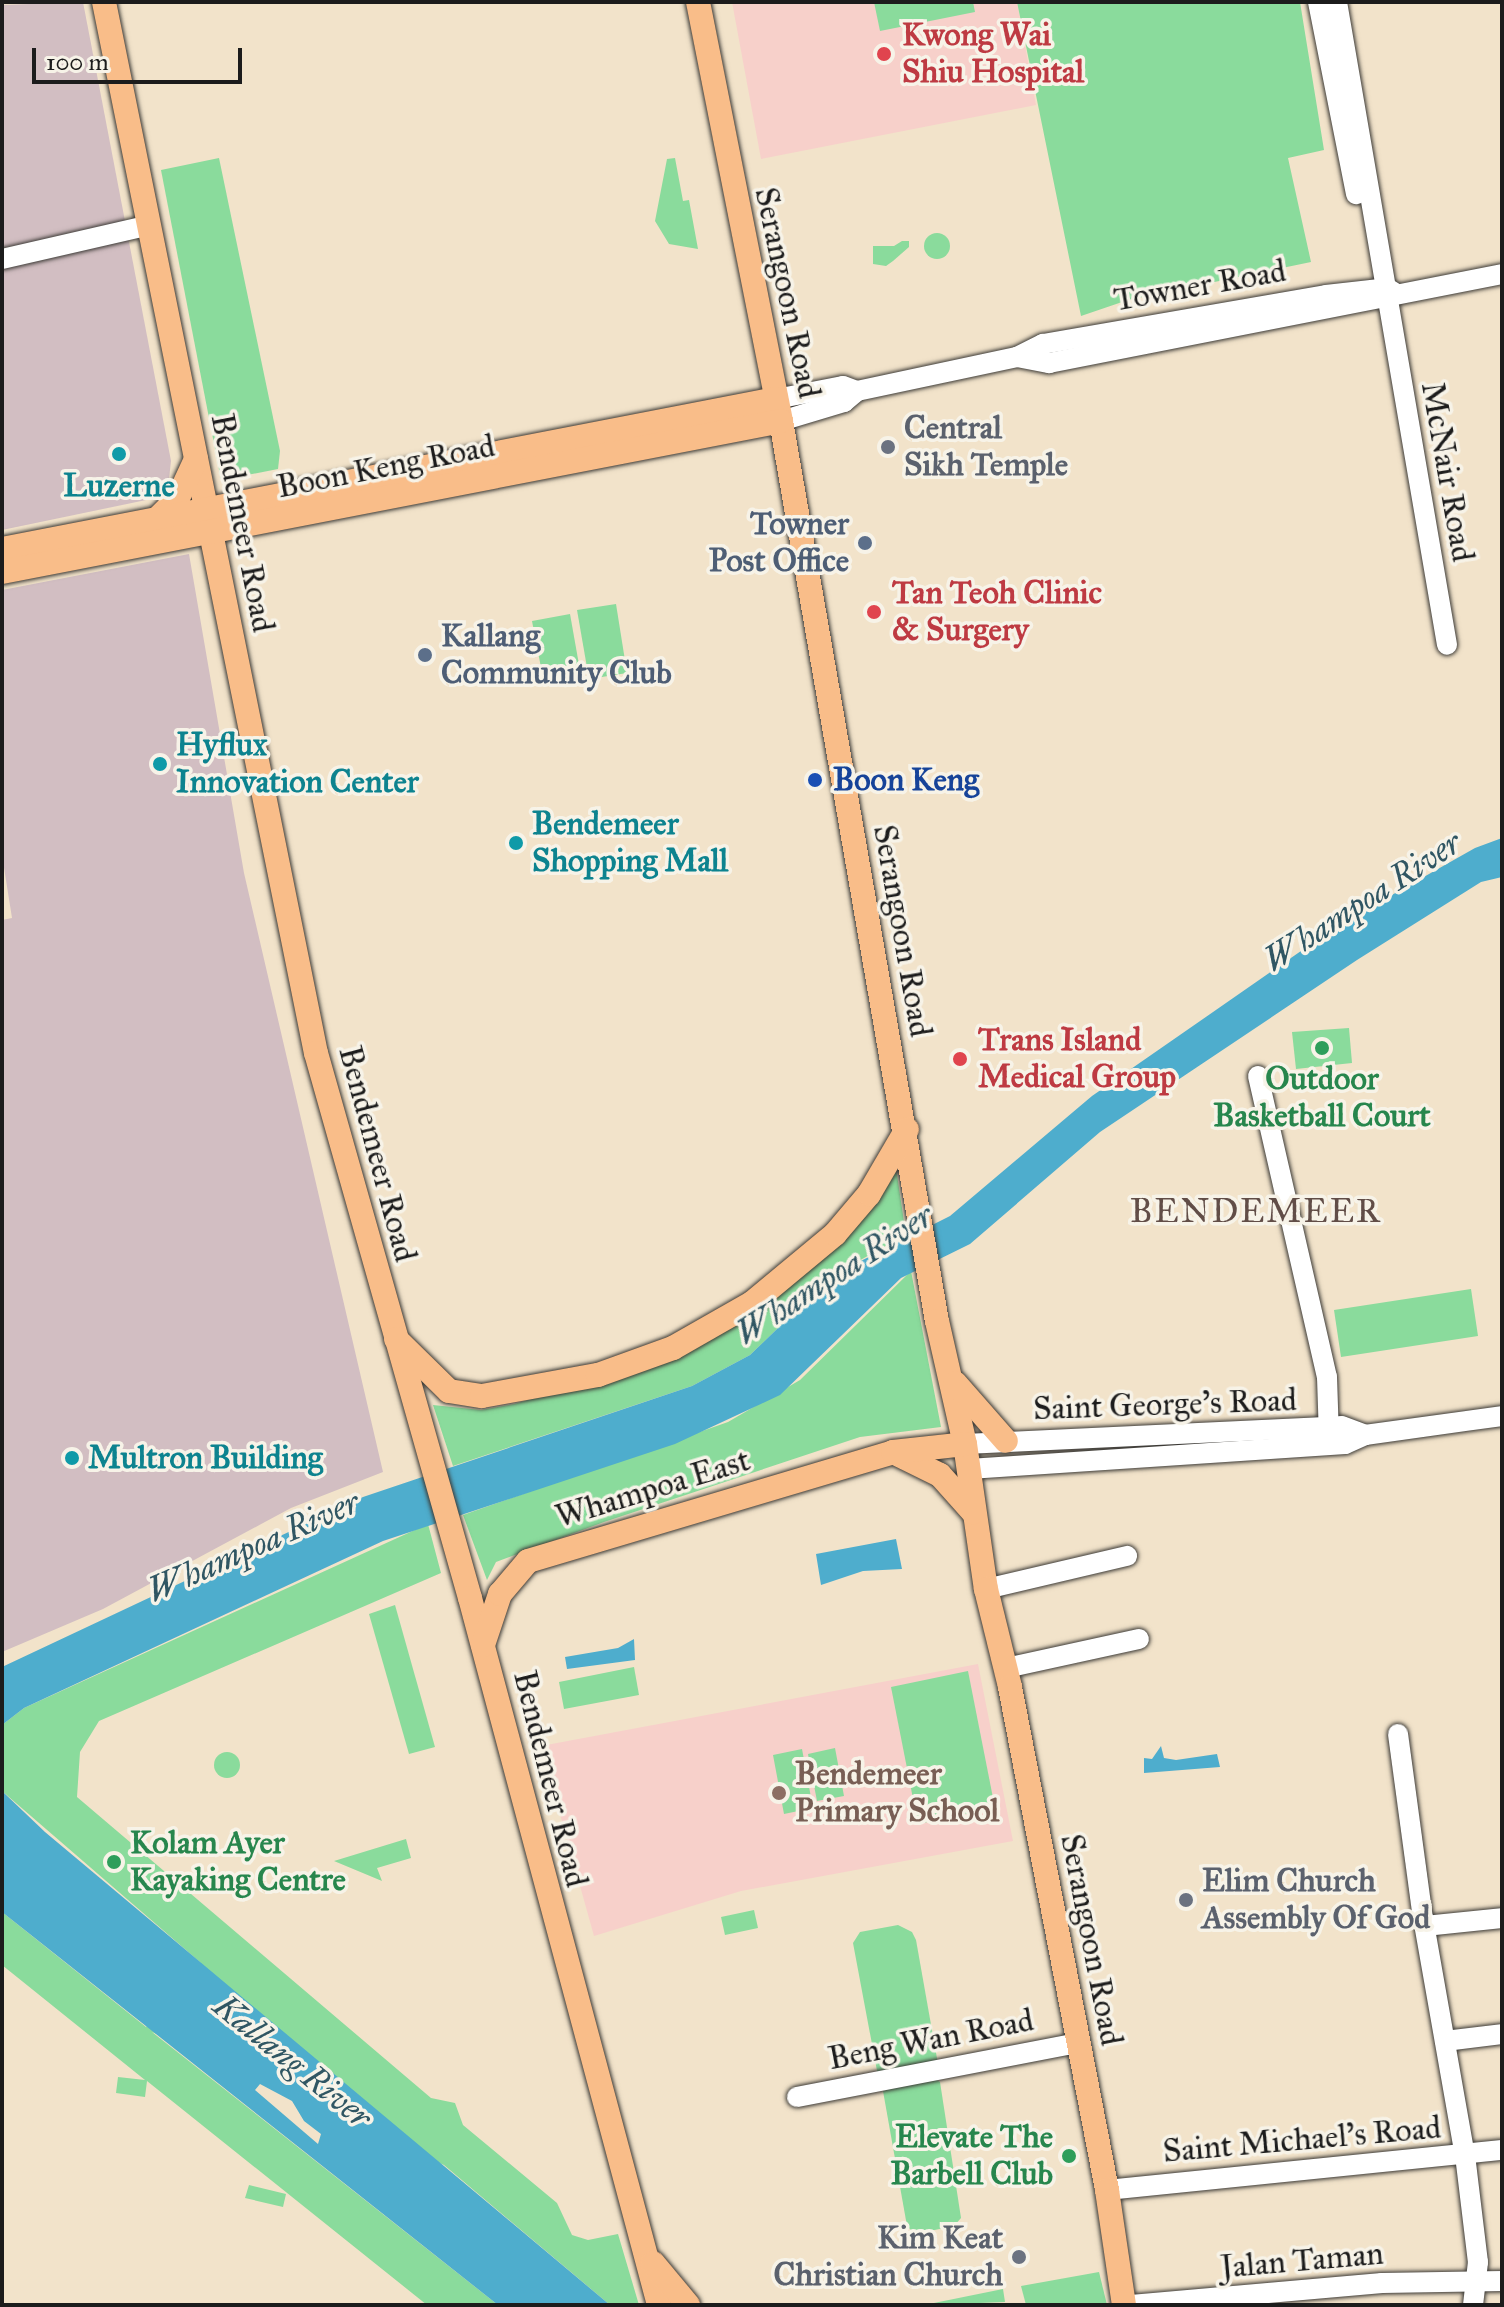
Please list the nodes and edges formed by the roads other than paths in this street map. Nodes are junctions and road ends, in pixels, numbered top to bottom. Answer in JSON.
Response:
{"nodes":[{"id":1,"x":104,"y":2,"type":"edge"},
{"id":2,"x":698,"y":2,"type":"edge"},
{"id":3,"x":1318,"y":2,"type":"edge"},
{"id":4,"x":1337,"y":2,"type":"edge"},
{"id":5,"x":150,"y":225,"type":"junction"},
{"id":6,"x":2,"y":259,"type":"edge"},
{"id":7,"x":1502,"y":274,"type":"edge"},
{"id":8,"x":1385,"y":296,"type":"junction"},
{"id":9,"x":779,"y":410,"type":"junction"},
{"id":10,"x":196,"y":459,"type":"junction"},
{"id":11,"x":154,"y":522,"type":"junction"},
{"id":12,"x":208,"y":523,"type":"junction"},
{"id":13,"x":2,"y":549,"type":"edge"},
{"id":14,"x":2,"y":572,"type":"edge"},
{"id":15,"x":1447,"y":645,"type":"dead end"},
{"id":16,"x":1258,"y":1076,"type":"dead end"},
{"id":17,"x":907,"y":1129,"type":"junction"},
{"id":18,"x":395,"y":1338,"type":"junction"},
{"id":19,"x":1327,"y":1377,"type":"junction"},
{"id":20,"x":951,"y":1378,"type":"junction"},
{"id":21,"x":1325,"y":1402,"type":"junction"},
{"id":22,"x":1502,"y":1416,"type":"edge"},
{"id":23,"x":1302,"y":1429,"type":"junction"},
{"id":24,"x":1336,"y":1436,"type":"junction"},
{"id":25,"x":1006,"y":1441,"type":"junction"},
{"id":26,"x":965,"y":1444,"type":"junction"},
{"id":27,"x":893,"y":1452,"type":"junction"},
{"id":28,"x":969,"y":1469,"type":"junction"},
{"id":29,"x":975,"y":1514,"type":"junction"},
{"id":30,"x":1127,"y":1556,"type":"dead end"},
{"id":31,"x":986,"y":1589,"type":"junction"},
{"id":32,"x":1139,"y":1639,"type":"dead end"},
{"id":33,"x":483,"y":1647,"type":"junction"},
{"id":34,"x":1006,"y":1668,"type":"junction"},
{"id":35,"x":1398,"y":1734,"type":"dead end"},
{"id":36,"x":1502,"y":1918,"type":"edge"},
{"id":37,"x":1425,"y":1926,"type":"junction"},
{"id":38,"x":1502,"y":2034,"type":"edge"},
{"id":39,"x":1445,"y":2041,"type":"junction"},
{"id":40,"x":1077,"y":2043,"type":"junction"},
{"id":41,"x":797,"y":2097,"type":"dead end"},
{"id":42,"x":1502,"y":2150,"type":"edge"},
{"id":43,"x":1465,"y":2155,"type":"junction"},
{"id":44,"x":1107,"y":2190,"type":"junction"},
{"id":45,"x":647,"y":2255,"type":"junction"},
{"id":46,"x":1502,"y":2281,"type":"edge"},
{"id":47,"x":1479,"y":2285,"type":"junction"},
{"id":48,"x":659,"y":2305,"type":"edge"},
{"id":49,"x":688,"y":2305,"type":"edge"},
{"id":50,"x":1124,"y":2305,"type":"edge"},
{"id":51,"x":1131,"y":2305,"type":"edge"},
{"id":52,"x":1473,"y":2305,"type":"edge"}],
"edges":[{"from":1,"to":5,"type":"main road","name":"Bendemeer Road"},
{"from":2,"to":9,"type":"main road","name":"Serangoon Road"},
{"from":3,"to":8,"type":"street","name":"McNair Road"},
{"from":4,"to":8,"type":"street","name":"McNair Road"},
{"from":5,"to":6,"type":"street"},
{"from":5,"to":10,"type":"main road","name":"Bendemeer Road"},
{"from":7,"to":8,"type":"street","name":"Towner Road"},
{"from":8,"to":9,"type":"street","name":"Towner Road"},
{"from":8,"to":15,"type":"street","name":"McNair Road"},
{"from":9,"to":12,"type":"main road","name":"Boon Keng Road"},
{"from":9,"to":17,"type":"main road","name":"Serangoon Road"},
{"from":10,"to":11,"type":"main road"},
{"from":10,"to":12,"type":"main road","name":"Bendemeer Road"},
{"from":11,"to":12,"type":"main road","name":"Boon Keng Road"},
{"from":11,"to":13,"type":"main road","name":"Boon Keng Road"},
{"from":12,"to":14,"type":"main road","name":"Boon Keng Road"},
{"from":12,"to":18,"type":"main road","name":"Bendemeer Road"},
{"from":16,"to":19,"type":"street"},
{"from":17,"to":18,"type":"main road"},
{"from":17,"to":20,"type":"main road","name":"Serangoon Road"},
{"from":18,"to":33,"type":"main road","name":"Bendemeer Road"},
{"from":19,"to":21,"type":"street"},
{"from":19,"to":24,"type":"street"},
{"from":20,"to":25,"type":"main road"},
{"from":20,"to":26,"type":"main road","name":"Serangoon Road"},
{"from":21,"to":23,"type":"street"},
{"from":21,"to":24,"type":"street"},
{"from":22,"to":24,"type":"street","name":"Saint George's Road"},
{"from":23,"to":24,"type":"street","name":"Saint George's Road"},
{"from":23,"to":25,"type":"street","name":"Saint George's Road"},
{"from":24,"to":28,"type":"street","name":"Saint George's Road"},
{"from":25,"to":26,"type":"street","name":"Saint George's Road"},
{"from":26,"to":27,"type":"main road","name":"Whampoa East"},
{"from":26,"to":28,"type":"main road","name":"Serangoon Road"},
{"from":27,"to":29,"type":"main road"},
{"from":27,"to":33,"type":"main road","name":"Whampoa East"},
{"from":28,"to":29,"type":"main road","name":"Serangoon Road"},
{"from":29,"to":31,"type":"main road","name":"Serangoon Road"},
{"from":30,"to":31,"type":"street"},
{"from":31,"to":34,"type":"main road","name":"Serangoon Road"},
{"from":32,"to":34,"type":"street"},
{"from":33,"to":45,"type":"main road","name":"Bendemeer Road"},
{"from":34,"to":40,"type":"main road","name":"Serangoon Road"},
{"from":35,"to":37,"type":"street"},
{"from":36,"to":37,"type":"street"},
{"from":37,"to":39,"type":"street"},
{"from":38,"to":39,"type":"street"},
{"from":39,"to":43,"type":"street"},
{"from":40,"to":41,"type":"street","name":"Beng Wan Road"},
{"from":40,"to":44,"type":"main road","name":"Serangoon Road"},
{"from":42,"to":43,"type":"street","name":"Saint Michael's Road"},
{"from":43,"to":44,"type":"street","name":"Saint Michael's Road"},
{"from":43,"to":47,"type":"street"},
{"from":44,"to":50,"type":"main road","name":"Serangoon Road"},
{"from":45,"to":48,"type":"main road","name":"Bendemeer Road"},
{"from":45,"to":49,"type":"main road"},
{"from":46,"to":47,"type":"street","name":"Jalan Taman"},
{"from":47,"to":51,"type":"street","name":"Jalan Taman"},
{"from":47,"to":52,"type":"street"}]}
